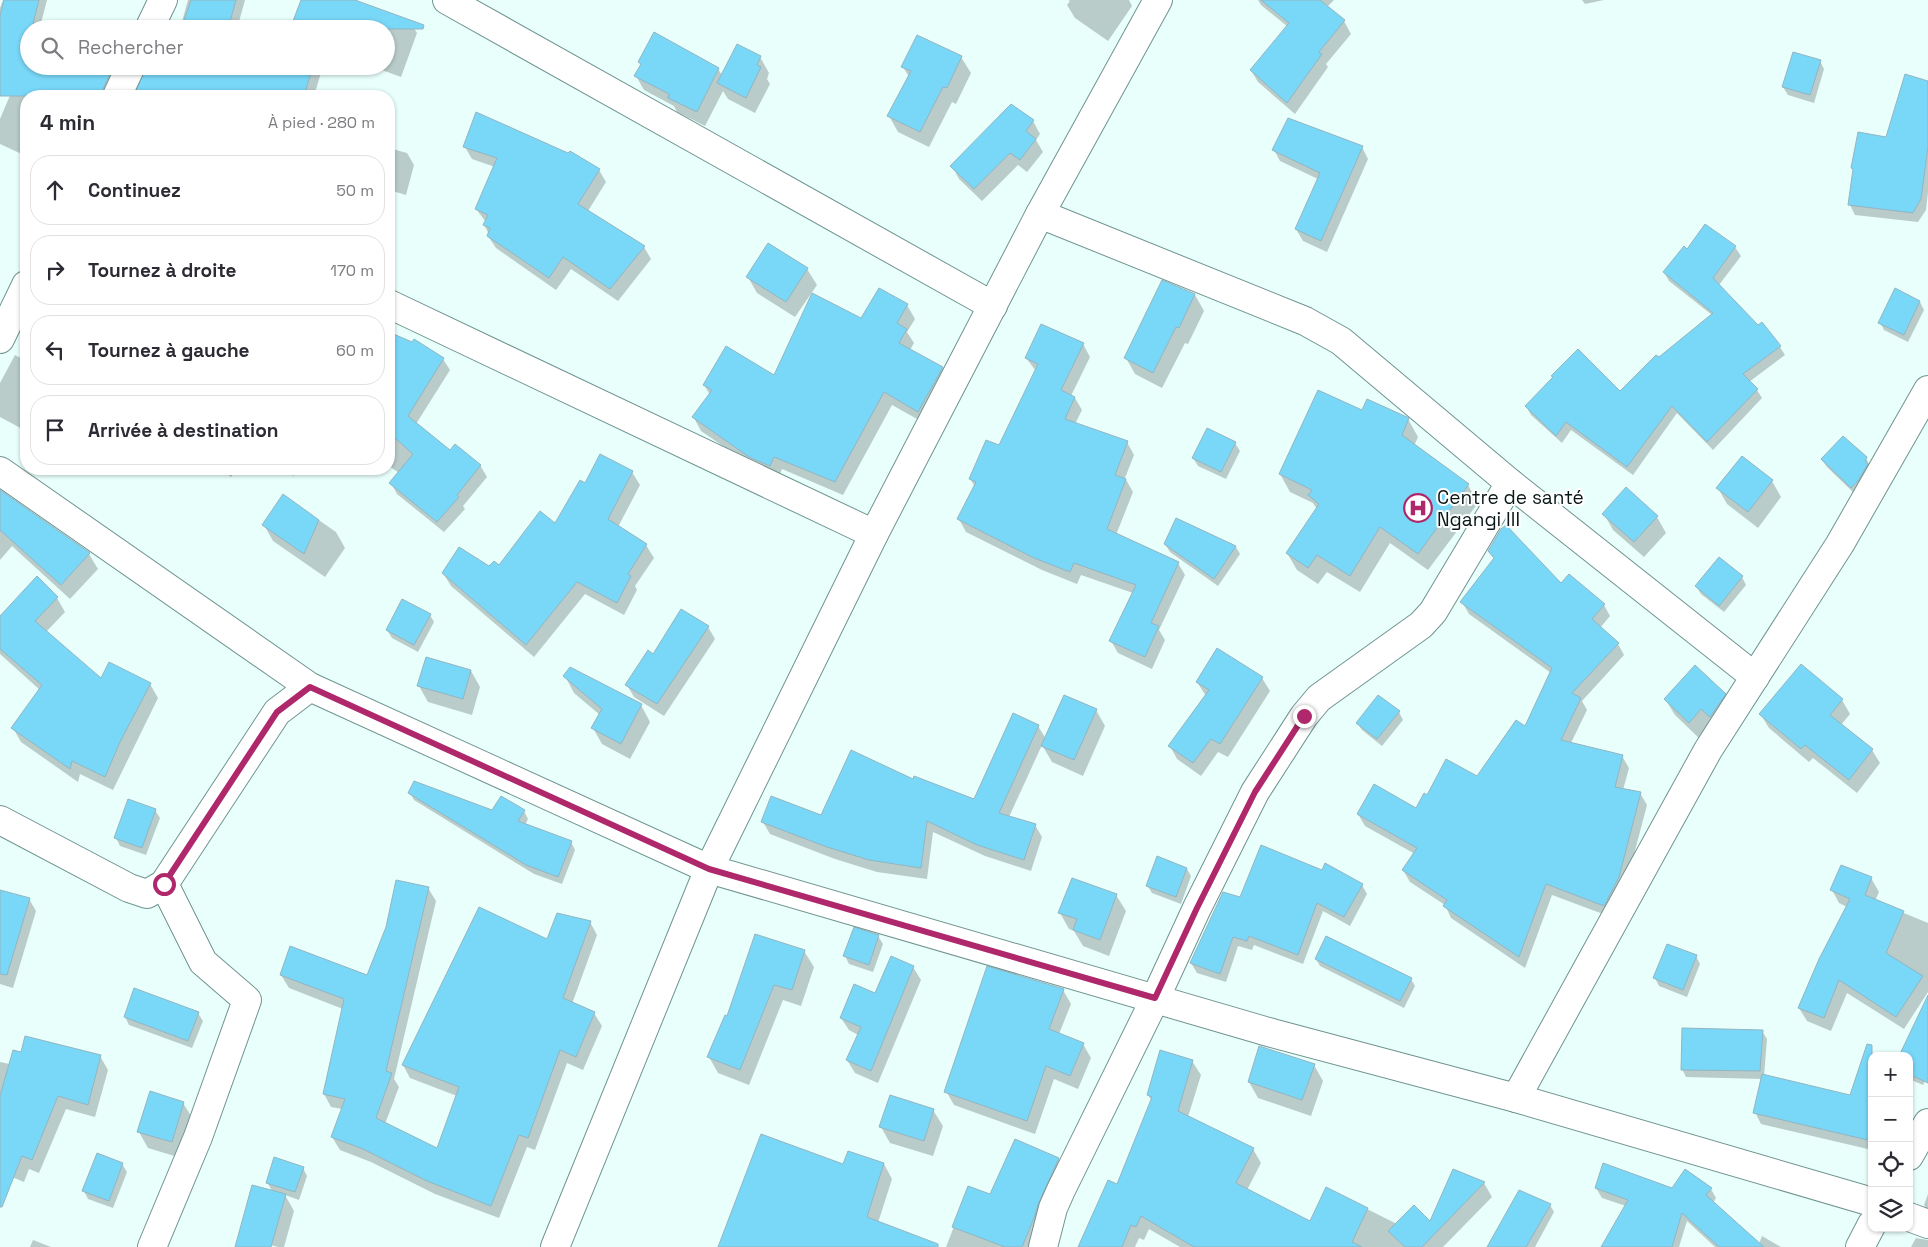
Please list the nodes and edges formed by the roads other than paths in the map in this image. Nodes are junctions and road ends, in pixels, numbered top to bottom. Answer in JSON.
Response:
{"nodes":[{"id":1,"x":163,"y":0,"type":"edge"},
{"id":2,"x":447,"y":0,"type":"edge"},
{"id":3,"x":1158,"y":0,"type":"edge"},
{"id":4,"x":153,"y":20,"type":"edge"},
{"id":5,"x":127,"y":75,"type":"edge"},
{"id":6,"x":120,"y":90,"type":"edge"},
{"id":7,"x":1040,"y":214,"type":"junction"},
{"id":8,"x":20,"y":297,"type":"edge"},
{"id":9,"x":993,"y":306,"type":"junction"},
{"id":10,"x":395,"y":307,"type":"edge"},
{"id":11,"x":0,"y":339,"type":"edge"},
{"id":12,"x":1928,"y":390,"type":"edge"},
{"id":13,"x":1920,"y":422,"type":"edge"},
{"id":14,"x":0,"y":471,"type":"edge"},
{"id":15,"x":1510,"y":483,"type":"junction"},
{"id":16,"x":874,"y":534,"type":"junction"},
{"id":17,"x":1755,"y":676,"type":"junction"},
{"id":18,"x":310,"y":687,"type":"junction"},
{"id":19,"x":0,"y":820,"type":"edge"},
{"id":20,"x":709,"y":869,"type":"junction"},
{"id":21,"x":164,"y":884,"type":"junction"},
{"id":22,"x":1155,"y":998,"type":"junction"},
{"id":23,"x":1516,"y":1098,"type":"junction"},
{"id":24,"x":1928,"y":1123,"type":"edge"},
{"id":25,"x":1913,"y":1149,"type":"edge"},
{"id":26,"x":1868,"y":1201,"type":"edge"},
{"id":27,"x":1913,"y":1218,"type":"edge"},
{"id":28,"x":1928,"y":1224,"type":"edge"},
{"id":29,"x":1868,"y":1232,"type":"edge"},
{"id":30,"x":152,"y":1247,"type":"edge"},
{"id":31,"x":555,"y":1247,"type":"edge"},
{"id":32,"x":1043,"y":1247,"type":"edge"},
{"id":33,"x":1860,"y":1247,"type":"edge"}],
"edges":[{"from":1,"to":4,"type":"street"},
{"from":2,"to":9,"type":"street"},
{"from":3,"to":7,"type":"street"},
{"from":5,"to":6,"type":"street"},
{"from":7,"to":9,"type":"street"},
{"from":7,"to":15,"type":"street"},
{"from":8,"to":11,"type":"street"},
{"from":9,"to":16,"type":"street"},
{"from":10,"to":16,"type":"street"},
{"from":12,"to":13,"type":"street"},
{"from":13,"to":17,"type":"street"},
{"from":14,"to":18,"type":"street"},
{"from":15,"to":17,"type":"street"},
{"from":15,"to":22,"type":"street"},
{"from":16,"to":20,"type":"street"},
{"from":17,"to":23,"type":"street"},
{"from":18,"to":20,"type":"street"},
{"from":18,"to":21,"type":"street"},
{"from":19,"to":21,"type":"street"},
{"from":20,"to":22,"type":"street"},
{"from":20,"to":31,"type":"street"},
{"from":21,"to":30,"type":"street"},
{"from":22,"to":23,"type":"street"},
{"from":22,"to":32,"type":"street"},
{"from":23,"to":26,"type":"street"},
{"from":24,"to":25,"type":"street"},
{"from":27,"to":28,"type":"street"},
{"from":29,"to":33,"type":"street"}]}
